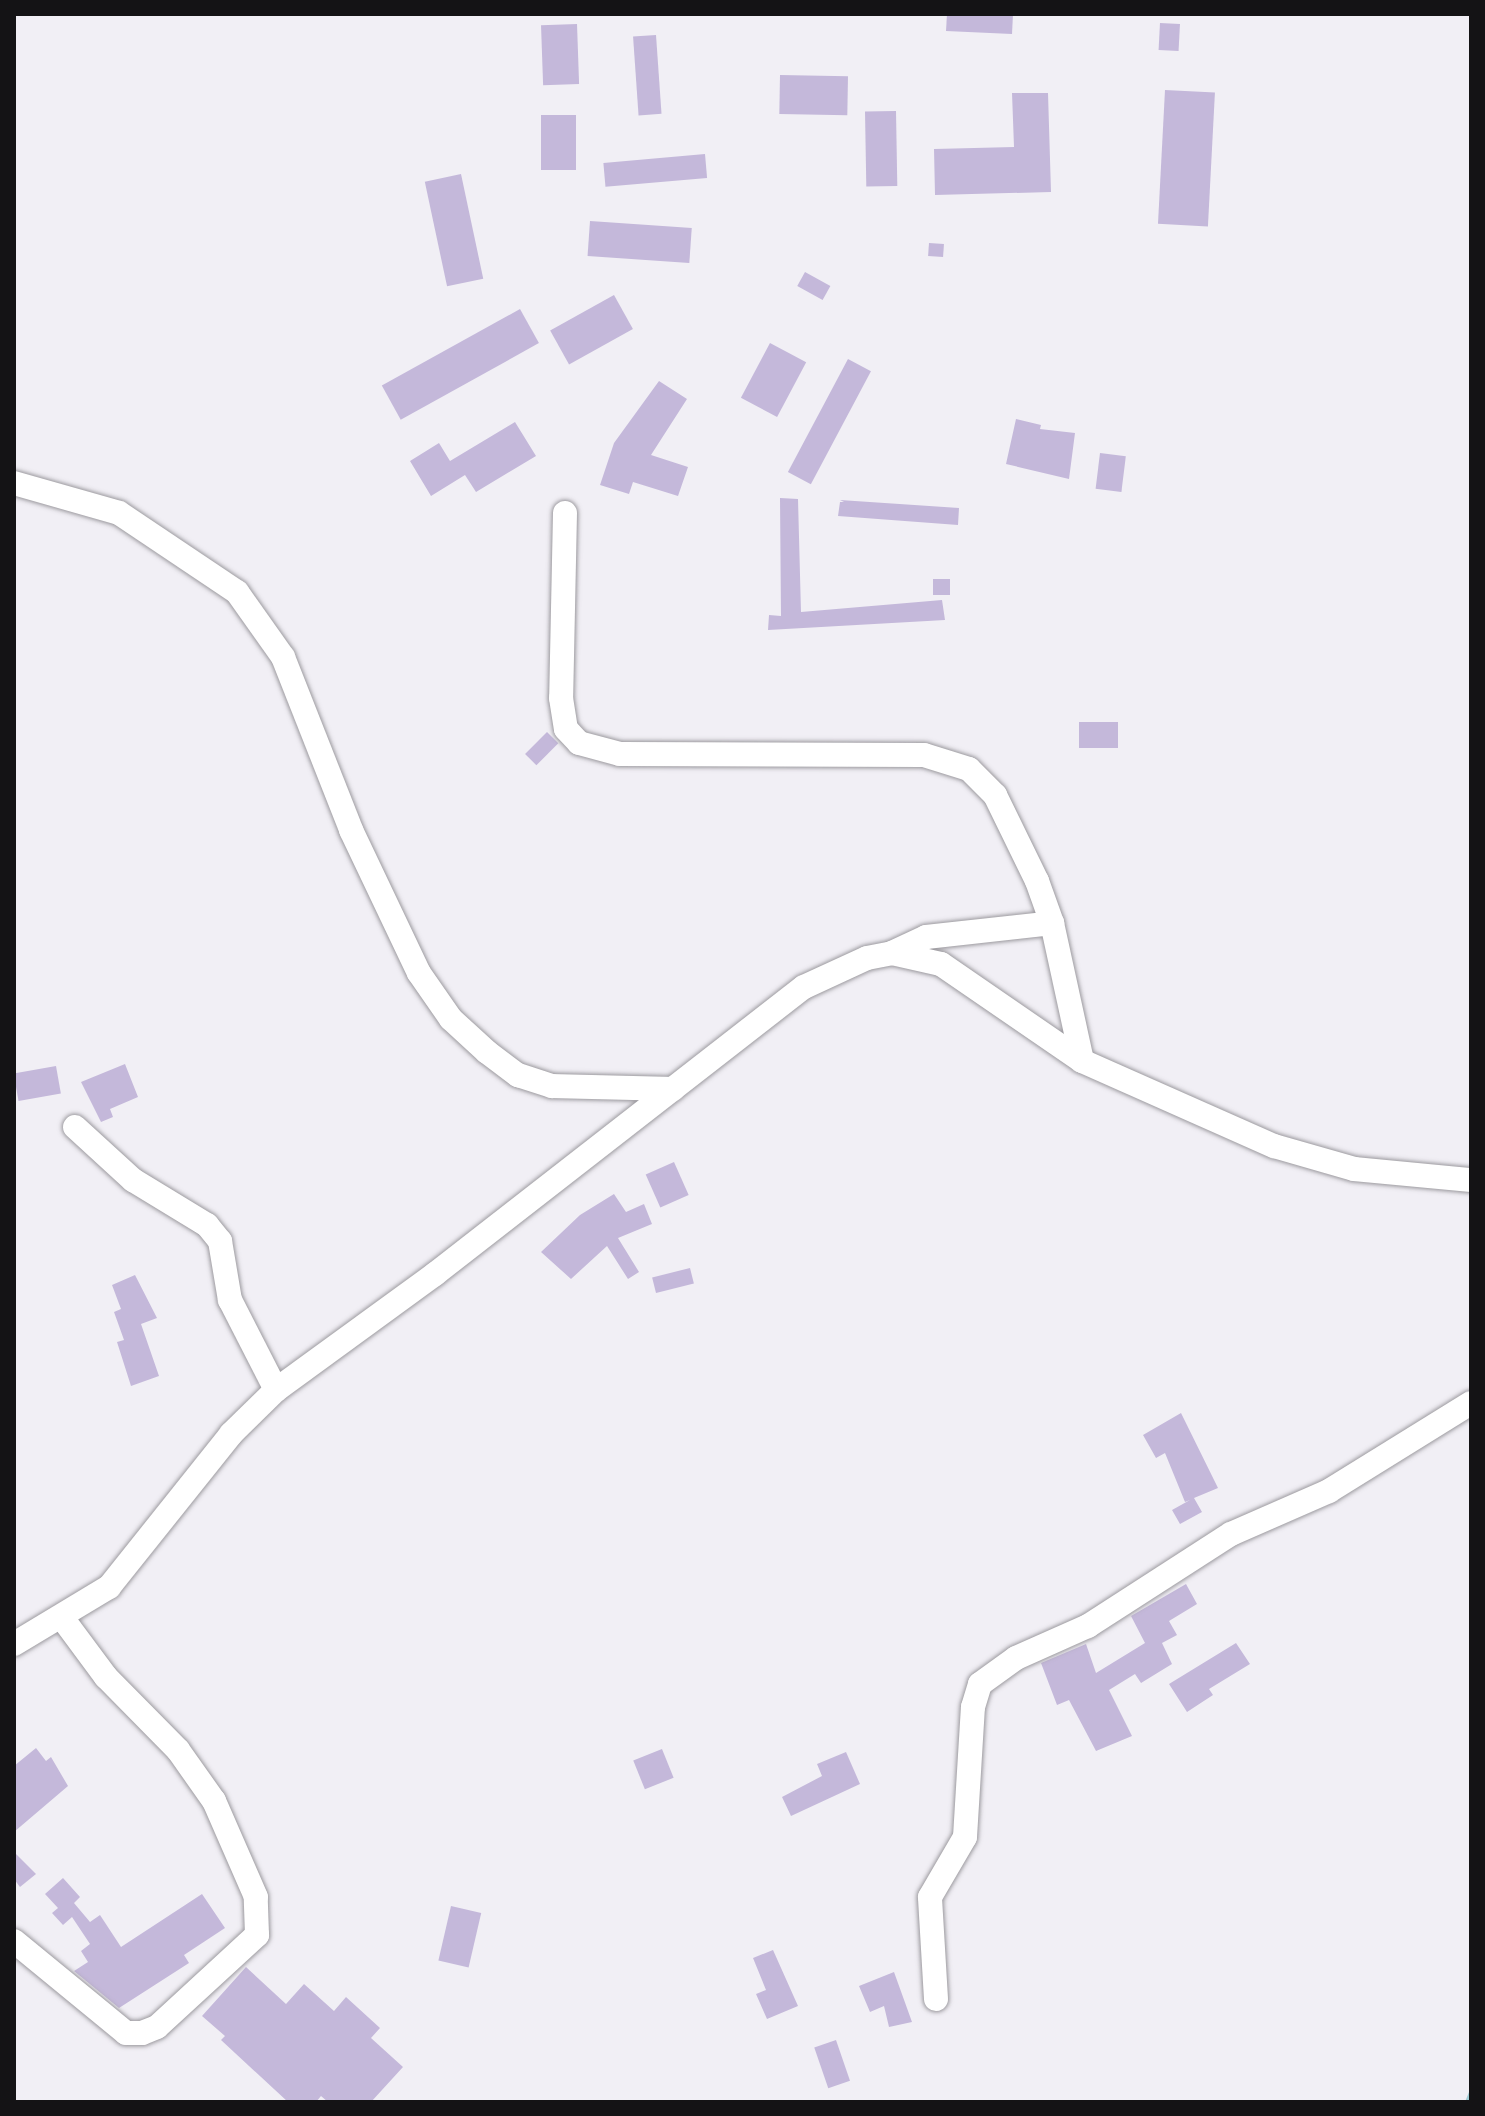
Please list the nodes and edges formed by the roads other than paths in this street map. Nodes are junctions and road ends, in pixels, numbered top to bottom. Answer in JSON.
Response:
{"nodes":[{"id":1,"x":14,"y":483,"type":"edge"},
{"id":2,"x":565,"y":513,"type":"dead end"},
{"id":3,"x":1052,"y":923,"type":"junction"},
{"id":4,"x":892,"y":953,"type":"junction"},
{"id":5,"x":1082,"y":1061,"type":"junction"},
{"id":6,"x":673,"y":1089,"type":"junction"},
{"id":7,"x":75,"y":1127,"type":"dead end"},
{"id":8,"x":1471,"y":1180,"type":"edge"},
{"id":9,"x":276,"y":1390,"type":"junction"},
{"id":10,"x":1471,"y":1403,"type":"edge"},
{"id":11,"x":63,"y":1619,"type":"junction"},
{"id":12,"x":14,"y":1644,"type":"edge"},
{"id":13,"x":14,"y":1941,"type":"edge"},
{"id":14,"x":936,"y":1999,"type":"dead end"}],
"edges":[{"from":1,"to":6,"type":"street"},
{"from":2,"to":3,"type":"street"},
{"from":3,"to":4,"type":"street"},
{"from":3,"to":5,"type":"street"},
{"from":4,"to":5,"type":"street"},
{"from":4,"to":6,"type":"street"},
{"from":5,"to":8,"type":"street"},
{"from":6,"to":9,"type":"street"},
{"from":7,"to":9,"type":"street"},
{"from":9,"to":11,"type":"street"},
{"from":10,"to":14,"type":"street"},
{"from":11,"to":12,"type":"street"},
{"from":11,"to":13,"type":"street"}]}
